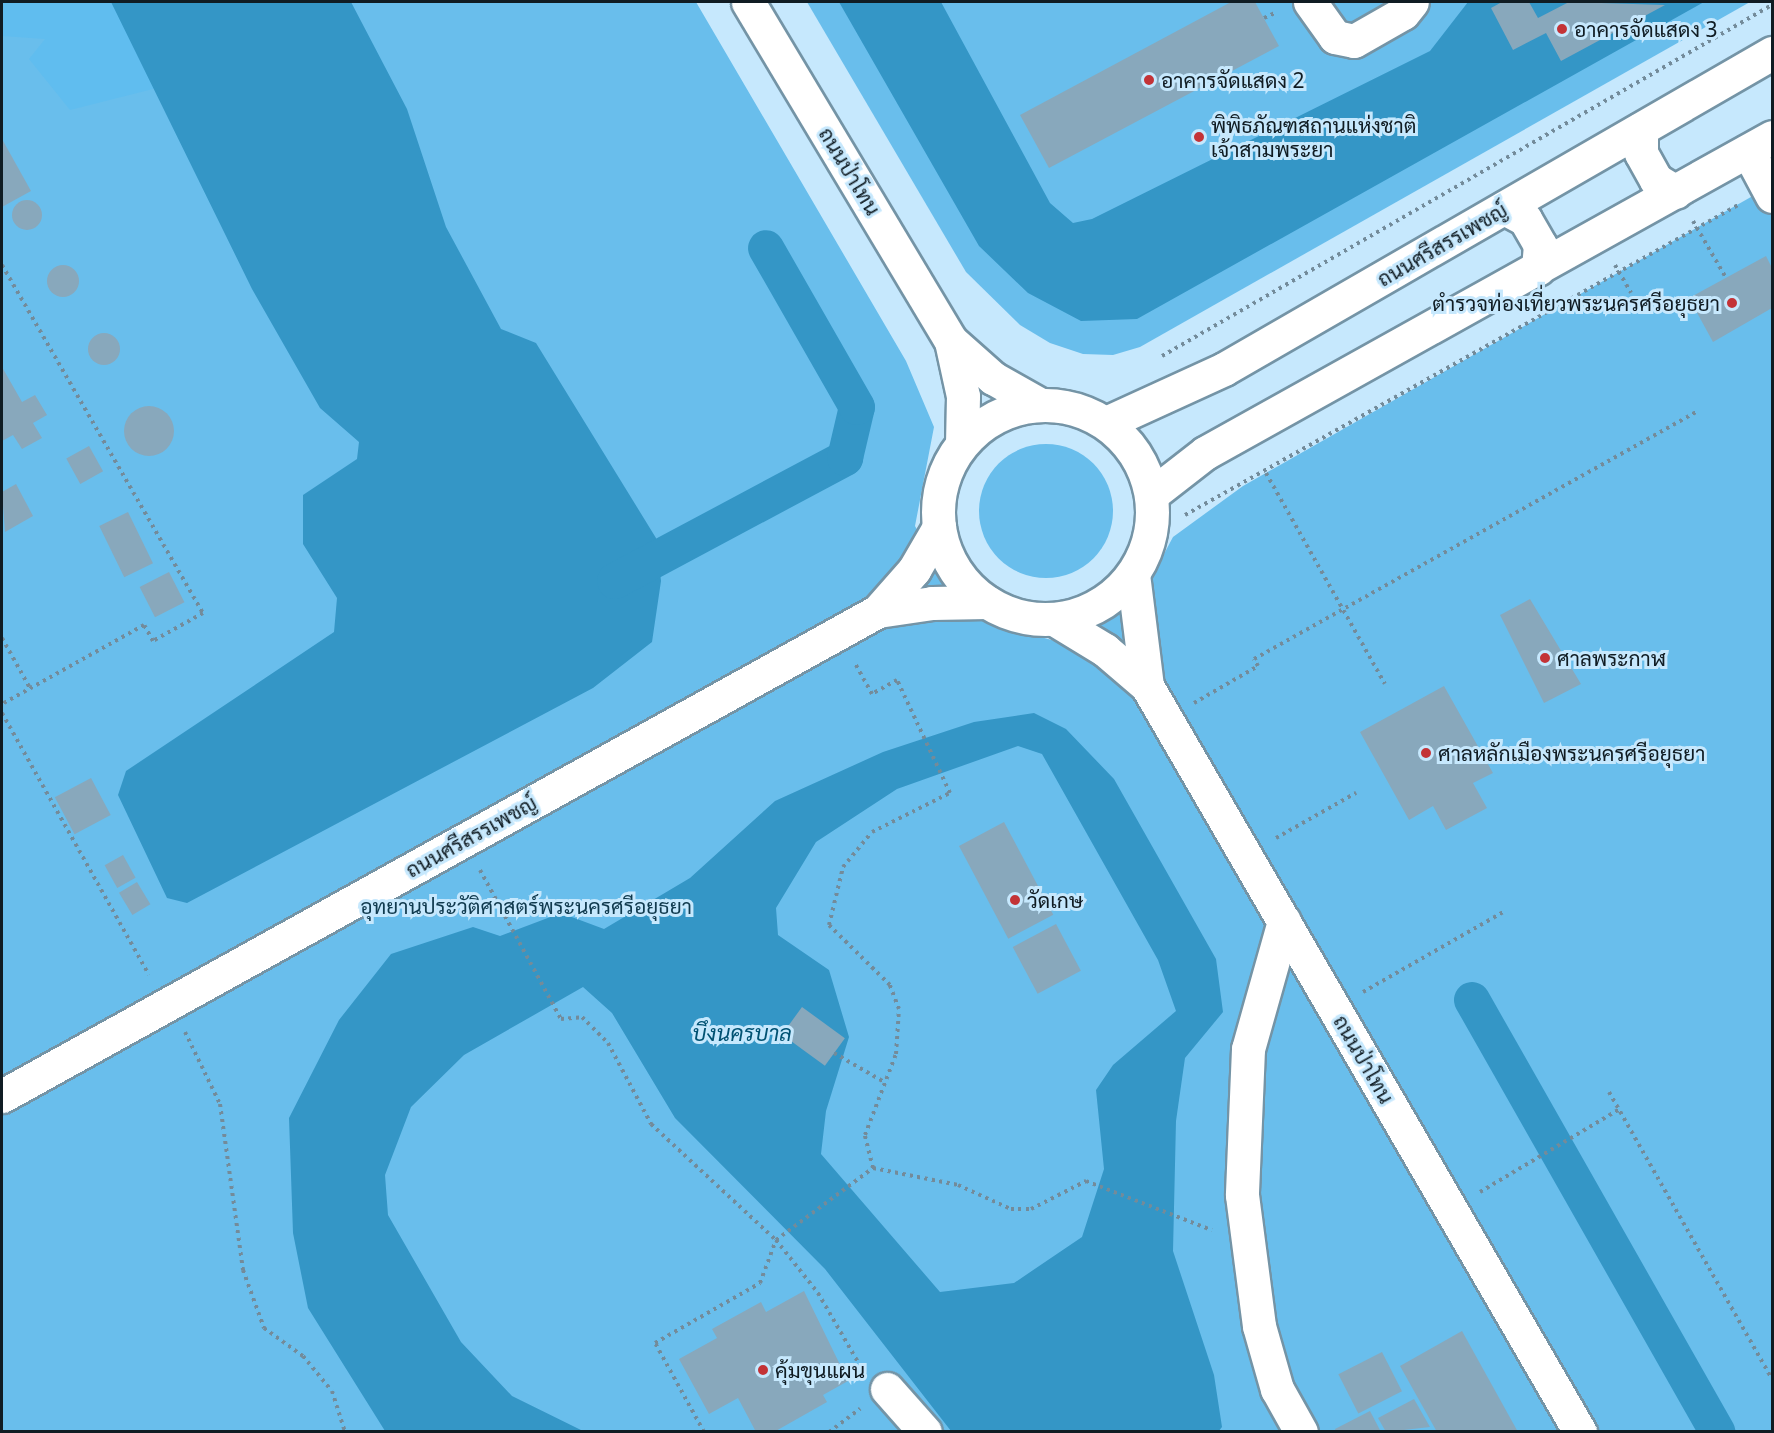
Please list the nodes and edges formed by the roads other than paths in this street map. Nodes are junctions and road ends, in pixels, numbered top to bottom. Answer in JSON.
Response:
{"nodes":[{"id":1,"x":748,"y":2,"type":"edge"},
{"id":2,"x":1310,"y":2,"type":"edge"},
{"id":3,"x":1413,"y":2,"type":"edge"},
{"id":4,"x":1773,"y":53,"type":"edge"},
{"id":5,"x":1641,"y":129,"type":"junction"},
{"id":6,"x":1760,"y":144,"type":"edge"},
{"id":7,"x":1676,"y":192,"type":"junction"},
{"id":8,"x":1770,"y":192,"type":"edge"},
{"id":9,"x":1504,"y":208,"type":"junction"},
{"id":10,"x":1538,"y":269,"type":"junction"},
{"id":11,"x":951,"y":341,"type":"junction"},
{"id":12,"x":1039,"y":404,"type":"junction"},
{"id":13,"x":1106,"y":423,"type":"junction"},
{"id":14,"x":962,"y":443,"type":"junction"},
{"id":15,"x":1151,"y":495,"type":"junction"},
{"id":16,"x":939,"y":527,"type":"junction"},
{"id":17,"x":1133,"y":574,"type":"junction"},
{"id":18,"x":987,"y":602,"type":"junction"},
{"id":19,"x":878,"y":611,"type":"junction"},
{"id":20,"x":1054,"y":620,"type":"junction"},
{"id":21,"x":1147,"y":686,"type":"junction"},
{"id":22,"x":1284,"y":921,"type":"junction"},
{"id":23,"x":2,"y":1096,"type":"edge"},
{"id":24,"x":887,"y":1389,"type":"road end"},
{"id":25,"x":1287,"y":1427,"type":"edge"},
{"id":26,"x":925,"y":1431,"type":"edge"},
{"id":27,"x":1580,"y":1431,"type":"edge"}],
"edges":[{"from":1,"to":11,"type":"main road","name":"ถนนป่าโทน"},
{"from":2,"to":3,"type":"main road"},
{"from":4,"to":5,"type":"main road","name":"ถนนศรีสรรเพชญ์"},
{"from":5,"to":7,"type":"main road"},
{"from":5,"to":9,"type":"main road","name":"ถนนศรีสรรเพชญ์"},
{"from":6,"to":7,"type":"main road"},
{"from":6,"to":8,"type":"main road"},
{"from":7,"to":10,"type":"main road"},
{"from":9,"to":10,"type":"main road"},
{"from":9,"to":13,"type":"main road","name":"ถนนศรีสรรเพชญ์"},
{"from":10,"to":15,"type":"main road"},
{"from":11,"to":12,"type":"main road","name":"ถนนป่าโทน"},
{"from":11,"to":14,"type":"main road","name":"ถนนป่าโทน"},
{"from":12,"to":13,"type":"main road"},
{"from":12,"to":14,"type":"main road"},
{"from":13,"to":15,"type":"main road"},
{"from":14,"to":16,"type":"main road"},
{"from":15,"to":17,"type":"main road"},
{"from":16,"to":18,"type":"main road"},
{"from":16,"to":19,"type":"main road","name":"ถนนศรีสรรเพชญ์"},
{"from":17,"to":20,"type":"main road"},
{"from":17,"to":21,"type":"main road","name":"ถนนป่าโทน"},
{"from":18,"to":19,"type":"main road","name":"ถนนศรีสรรเพชญ์"},
{"from":18,"to":20,"type":"main road"},
{"from":19,"to":23,"type":"main road","name":"ถนนศรีสรรเพชญ์"},
{"from":20,"to":21,"type":"main road","name":"ถนนป่าโทน"},
{"from":21,"to":22,"type":"main road","name":"ถนนป่าโทน"},
{"from":22,"to":25,"type":"main road"},
{"from":22,"to":27,"type":"main road","name":"ถนนป่าโทน"},
{"from":24,"to":26,"type":"main road"}]}
